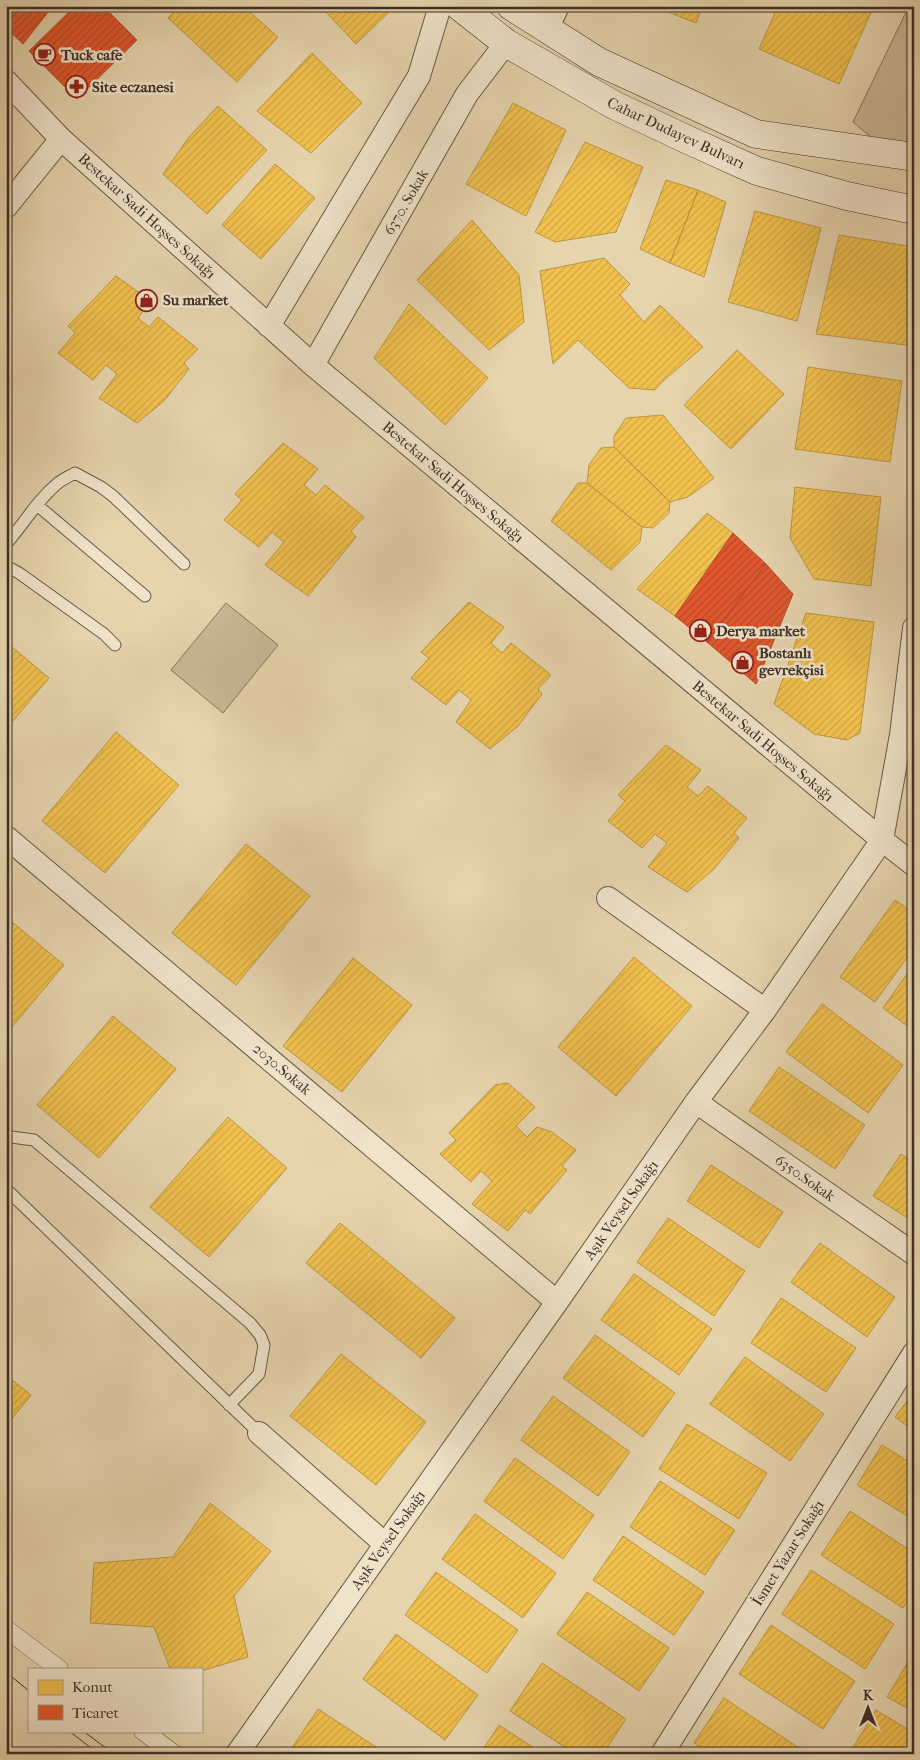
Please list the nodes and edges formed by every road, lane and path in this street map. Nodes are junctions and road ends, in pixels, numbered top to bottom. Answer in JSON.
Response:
{"nodes":[{"id":1,"x":440,"y":6,"type":"edge"},
{"id":2,"x":459,"y":6,"type":"edge"},
{"id":3,"x":511,"y":6,"type":"edge"},
{"id":4,"x":552,"y":18,"type":"edge"},
{"id":5,"x":506,"y":43,"type":"junction"},
{"id":6,"x":6,"y":81,"type":"edge"},
{"id":7,"x":61,"y":139,"type":"junction"},
{"id":8,"x":914,"y":157,"type":"edge"},
{"id":9,"x":6,"y":207,"type":"edge"},
{"id":10,"x":914,"y":210,"type":"edge"},
{"id":11,"x":269,"y":326,"type":"junction"},
{"id":12,"x":313,"y":365,"type":"junction"},
{"id":13,"x":36,"y":505,"type":"junction"},
{"id":14,"x":6,"y":544,"type":"edge"},
{"id":15,"x":184,"y":564,"type":"dead end"},
{"id":16,"x":6,"y":566,"type":"edge"},
{"id":17,"x":145,"y":596,"type":"dead end"},
{"id":18,"x":914,"y":628,"type":"edge"},
{"id":19,"x":115,"y":646,"type":"dead end"},
{"id":20,"x":6,"y":837,"type":"edge"},
{"id":21,"x":882,"y":840,"type":"junction"},
{"id":22,"x":914,"y":865,"type":"edge"},
{"id":23,"x":608,"y":898,"type":"dead end"},
{"id":24,"x":765,"y":1010,"type":"junction"},
{"id":25,"x":696,"y":1102,"type":"junction"},
{"id":26,"x":6,"y":1138,"type":"edge"},
{"id":27,"x":6,"y":1189,"type":"edge"},
{"id":28,"x":914,"y":1254,"type":"edge"},
{"id":29,"x":557,"y":1302,"type":"junction"},
{"id":30,"x":914,"y":1353,"type":"edge"},
{"id":31,"x":230,"y":1405,"type":"junction"},
{"id":32,"x":259,"y":1433,"type":"joint"},
{"id":33,"x":385,"y":1544,"type":"junction"},
{"id":34,"x":6,"y":1629,"type":"edge"},
{"id":35,"x":58,"y":1668,"type":"edge"},
{"id":36,"x":144,"y":1732,"type":"edge"},
{"id":37,"x":174,"y":1754,"type":"edge"},
{"id":38,"x":236,"y":1754,"type":"edge"},
{"id":39,"x":662,"y":1754,"type":"edge"}],
"edges":[{"from":1,"to":11,"type":"street"},
{"from":2,"to":5,"type":"main road","name":"Cahar Dudayev Bulvarı"},
{"from":3,"to":4,"type":"main road"},
{"from":4,"to":8,"type":"main road"},
{"from":5,"to":10,"type":"main road","name":"Cahar Dudayev Bulvarı"},
{"from":5,"to":12,"type":"street","name":"6370. Sokak"},
{"from":6,"to":7,"type":"street","name":"Bestekar Sadi Hoşses Sokağı"},
{"from":7,"to":9,"type":"street"},
{"from":7,"to":11,"type":"street","name":"Bestekar Sadi Hoşses Sokağı"},
{"from":11,"to":12,"type":"street","name":"Bestekar Sadi Hoşses Sokağı"},
{"from":12,"to":21,"type":"street","name":"Bestekar Sadi Hoşses Sokağı"},
{"from":13,"to":14,"type":"lane"},
{"from":13,"to":15,"type":"lane"},
{"from":13,"to":17,"type":"lane"},
{"from":16,"to":19,"type":"lane"},
{"from":18,"to":21,"type":"street","name":"Aşık Veysel Sokağı"},
{"from":20,"to":29,"type":"street","name":"2030.Sokak"},
{"from":21,"to":22,"type":"street","name":"Bestekar Sadi Hoşses Sokağı"},
{"from":21,"to":24,"type":"street","name":"Aşık Veysel Sokağı"},
{"from":23,"to":24,"type":"street"},
{"from":24,"to":25,"type":"street","name":"Aşık Veysel Sokağı"},
{"from":25,"to":28,"type":"street","name":"6350.Sokak"},
{"from":25,"to":29,"type":"street","name":"Aşık Veysel Sokağı"},
{"from":26,"to":31,"type":"lane"},
{"from":27,"to":31,"type":"lane"},
{"from":29,"to":33,"type":"street","name":"Aşık Veysel Sokağı"},
{"from":30,"to":39,"type":"street","name":"İsmet Yazar Sokağı"},
{"from":31,"to":32,"type":"lane"},
{"from":32,"to":33,"type":"street"},
{"from":33,"to":38,"type":"street","name":"Aşık Veysel Sokağı"},
{"from":34,"to":35,"type":"street"},
{"from":36,"to":37,"type":"street"}]}
